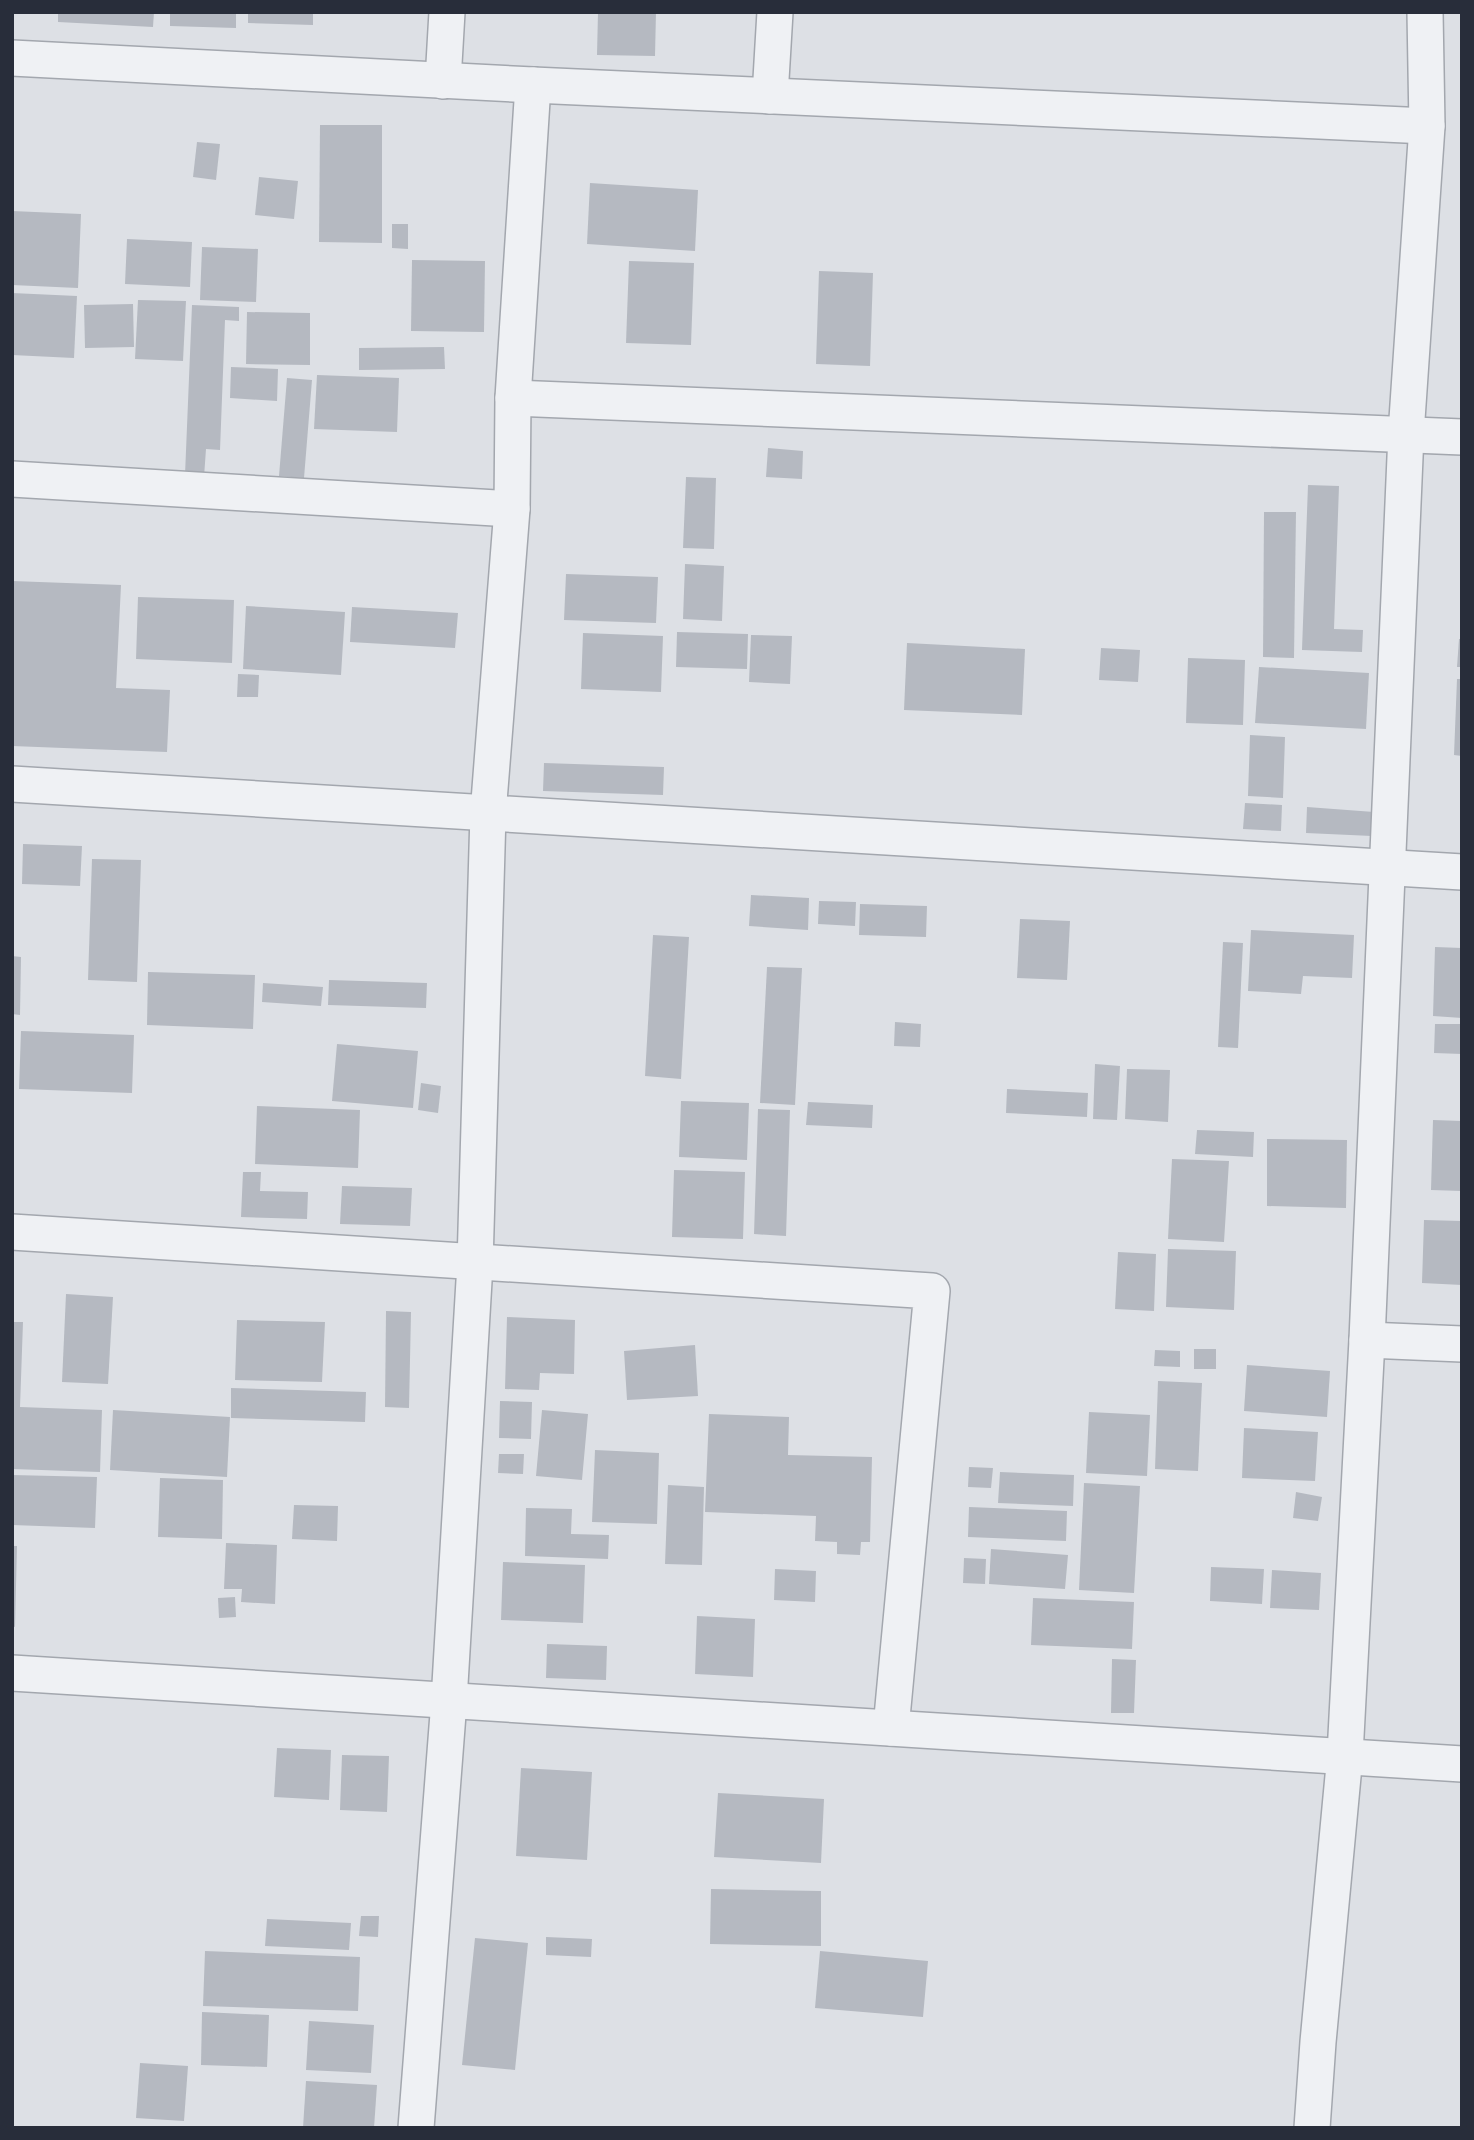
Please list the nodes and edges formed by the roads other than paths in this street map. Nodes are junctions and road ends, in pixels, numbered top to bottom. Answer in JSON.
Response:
{"nodes":[{"id":1,"x":447,"y":12,"type":"edge"},
{"id":2,"x":775,"y":12,"type":"edge"},
{"id":3,"x":1425,"y":12,"type":"edge"},
{"id":4,"x":12,"y":58,"type":"edge"},
{"id":5,"x":443,"y":81,"type":"junction"},
{"id":6,"x":533,"y":85,"type":"junction"},
{"id":7,"x":770,"y":96,"type":"junction"},
{"id":8,"x":1427,"y":126,"type":"junction"},
{"id":9,"x":513,"y":398,"type":"junction"},
{"id":10,"x":1406,"y":434,"type":"junction"},
{"id":11,"x":1462,"y":437,"type":"edge"},
{"id":12,"x":12,"y":479,"type":"edge"},
{"id":13,"x":512,"y":509,"type":"junction"},
{"id":14,"x":12,"y":784,"type":"edge"},
{"id":15,"x":488,"y":814,"type":"junction"},
{"id":16,"x":1388,"y":868,"type":"junction"},
{"id":17,"x":1462,"y":872,"type":"edge"},
{"id":18,"x":12,"y":1232,"type":"edge"},
{"id":19,"x":475,"y":1264,"type":"junction"},
{"id":20,"x":1367,"y":1340,"type":"junction"},
{"id":21,"x":1462,"y":1344,"type":"edge"},
{"id":22,"x":12,"y":1673,"type":"edge"},
{"id":23,"x":449,"y":1701,"type":"junction"},
{"id":24,"x":891,"y":1728,"type":"junction"},
{"id":25,"x":1345,"y":1755,"type":"junction"},
{"id":26,"x":1462,"y":1764,"type":"edge"},
{"id":27,"x":416,"y":2128,"type":"edge"},
{"id":28,"x":1312,"y":2128,"type":"edge"}],
"edges":[{"from":1,"to":5,"type":"street"},
{"from":2,"to":7,"type":"street"},
{"from":3,"to":8,"type":"street"},
{"from":4,"to":5,"type":"street"},
{"from":5,"to":6,"type":"street"},
{"from":6,"to":7,"type":"street"},
{"from":6,"to":9,"type":"street"},
{"from":7,"to":8,"type":"street"},
{"from":8,"to":10,"type":"street"},
{"from":9,"to":10,"type":"street"},
{"from":9,"to":13,"type":"street"},
{"from":10,"to":11,"type":"street"},
{"from":10,"to":16,"type":"street"},
{"from":12,"to":13,"type":"street"},
{"from":13,"to":15,"type":"street"},
{"from":14,"to":15,"type":"street"},
{"from":15,"to":16,"type":"street"},
{"from":15,"to":19,"type":"street"},
{"from":16,"to":17,"type":"street"},
{"from":16,"to":20,"type":"street"},
{"from":18,"to":19,"type":"street"},
{"from":19,"to":23,"type":"street"},
{"from":19,"to":24,"type":"street"},
{"from":20,"to":21,"type":"street"},
{"from":20,"to":25,"type":"street"},
{"from":22,"to":23,"type":"street"},
{"from":23,"to":24,"type":"street"},
{"from":23,"to":27,"type":"street"},
{"from":24,"to":25,"type":"street"},
{"from":25,"to":26,"type":"street"},
{"from":25,"to":28,"type":"street"}]}
